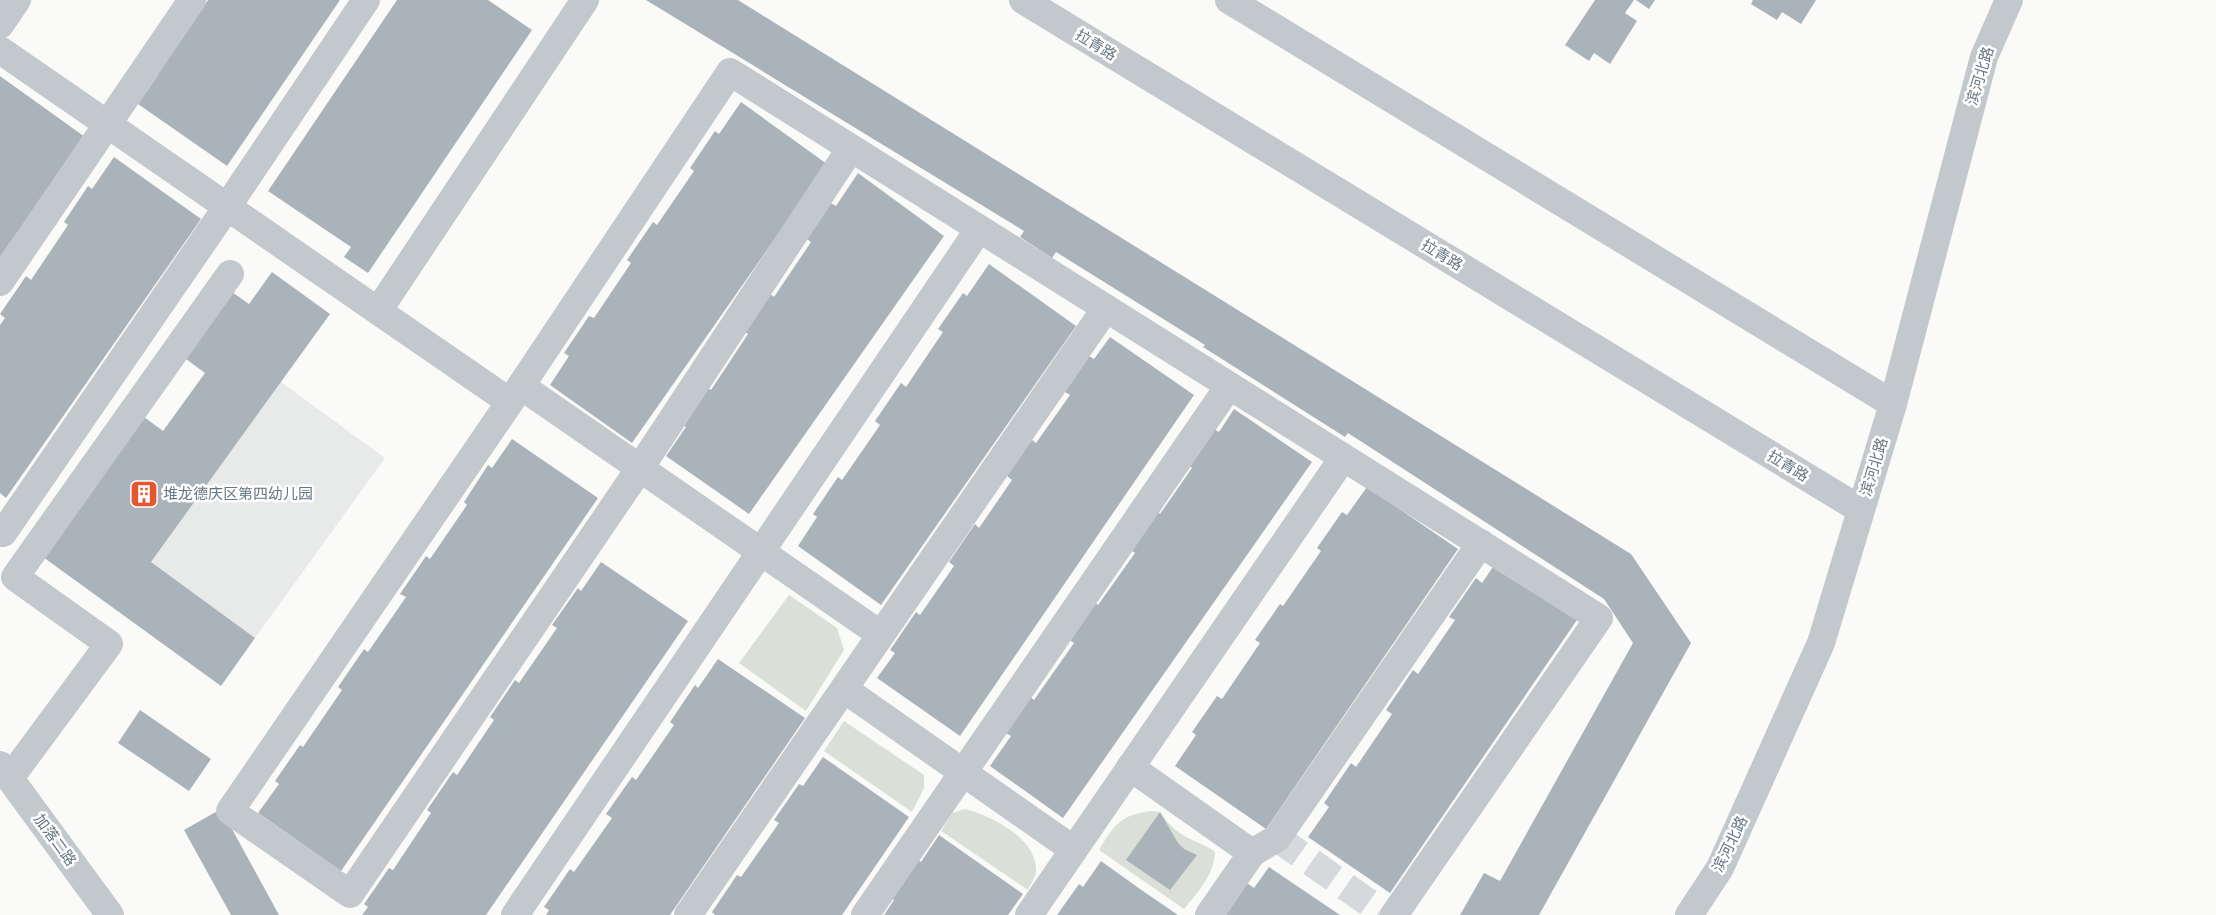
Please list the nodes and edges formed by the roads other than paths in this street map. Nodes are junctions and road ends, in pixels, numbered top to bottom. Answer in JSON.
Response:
{"nodes":[{"id":1,"x":17,"y":0,"type":"edge"},
{"id":2,"x":192,"y":0,"type":"edge"},
{"id":3,"x":366,"y":0,"type":"edge"},
{"id":4,"x":585,"y":0,"type":"edge"},
{"id":5,"x":1023,"y":0,"type":"edge"},
{"id":6,"x":1229,"y":0,"type":"edge"},
{"id":7,"x":2009,"y":0,"type":"edge"},
{"id":8,"x":0,"y":25,"type":"edge"},
{"id":9,"x":0,"y":50,"type":"edge"},
{"id":10,"x":108,"y":125,"type":"junction"},
{"id":11,"x":852,"y":148,"type":"junction"},
{"id":12,"x":227,"y":207,"type":"junction"},
{"id":13,"x":979,"y":228,"type":"junction"},
{"id":14,"x":230,"y":274,"type":"dead end"},
{"id":15,"x":0,"y":282,"type":"edge"},
{"id":16,"x":1106,"y":308,"type":"junction"},
{"id":17,"x":378,"y":311,"type":"junction"},
{"id":18,"x":1230,"y":386,"type":"junction"},
{"id":19,"x":516,"y":394,"type":"junction"},
{"id":20,"x":1893,"y":404,"type":"junction"},
{"id":21,"x":1343,"y":458,"type":"junction"},
{"id":22,"x":640,"y":468,"type":"junction"},
{"id":23,"x":1861,"y":510,"type":"junction"},
{"id":24,"x":0,"y":531,"type":"edge"},
{"id":25,"x":1481,"y":543,"type":"junction"},
{"id":26,"x":760,"y":551,"type":"junction"},
{"id":27,"x":880,"y":634,"type":"junction"},
{"id":28,"x":844,"y":689,"type":"junction"},
{"id":29,"x":1130,"y":768,"type":"junction"},
{"id":30,"x":5,"y":772,"type":"edge"},
{"id":31,"x":964,"y":773,"type":"junction"},
{"id":32,"x":1074,"y":850,"type":"junction"},
{"id":33,"x":1252,"y":853,"type":"junction"},
{"id":34,"x":110,"y":915,"type":"edge"},
{"id":35,"x":515,"y":915,"type":"edge"},
{"id":36,"x":688,"y":915,"type":"edge"},
{"id":37,"x":865,"y":915,"type":"edge"},
{"id":38,"x":1029,"y":915,"type":"edge"},
{"id":39,"x":1208,"y":915,"type":"edge"},
{"id":40,"x":1394,"y":915,"type":"edge"},
{"id":41,"x":1689,"y":915,"type":"edge"}],
"edges":[{"from":1,"to":8,"type":"street"},
{"from":2,"to":10,"type":"street"},
{"from":3,"to":12,"type":"street"},
{"from":4,"to":17,"type":"street"},
{"from":5,"to":23,"type":"street","name":"拉青路"},
{"from":6,"to":20,"type":"street"},
{"from":7,"to":20,"type":"street","name":"滨河北路"},
{"from":9,"to":10,"type":"street"},
{"from":10,"to":12,"type":"street"},
{"from":10,"to":15,"type":"street"},
{"from":11,"to":13,"type":"street"},
{"from":11,"to":19,"type":"street"},
{"from":11,"to":22,"type":"street"},
{"from":12,"to":17,"type":"street"},
{"from":12,"to":24,"type":"street"},
{"from":13,"to":16,"type":"street"},
{"from":13,"to":26,"type":"street"},
{"from":14,"to":30,"type":"street"},
{"from":16,"to":18,"type":"street"},
{"from":16,"to":27,"type":"street"},
{"from":17,"to":19,"type":"street"},
{"from":18,"to":21,"type":"street"},
{"from":18,"to":31,"type":"street"},
{"from":19,"to":22,"type":"street"},
{"from":19,"to":22,"type":"street"},
{"from":20,"to":23,"type":"street","name":"滨河北路"},
{"from":21,"to":25,"type":"street"},
{"from":21,"to":29,"type":"street"},
{"from":22,"to":26,"type":"street"},
{"from":23,"to":41,"type":"street","name":"滨河北路"},
{"from":25,"to":33,"type":"street"},
{"from":25,"to":40,"type":"street"},
{"from":26,"to":27,"type":"street"},
{"from":26,"to":35,"type":"street"},
{"from":27,"to":28,"type":"street"},
{"from":28,"to":31,"type":"street"},
{"from":28,"to":36,"type":"street"},
{"from":29,"to":32,"type":"street"},
{"from":29,"to":33,"type":"street"},
{"from":30,"to":34,"type":"street","name":"加落二路"},
{"from":31,"to":32,"type":"street"},
{"from":31,"to":37,"type":"street"},
{"from":32,"to":38,"type":"street"},
{"from":33,"to":39,"type":"street"}]}
